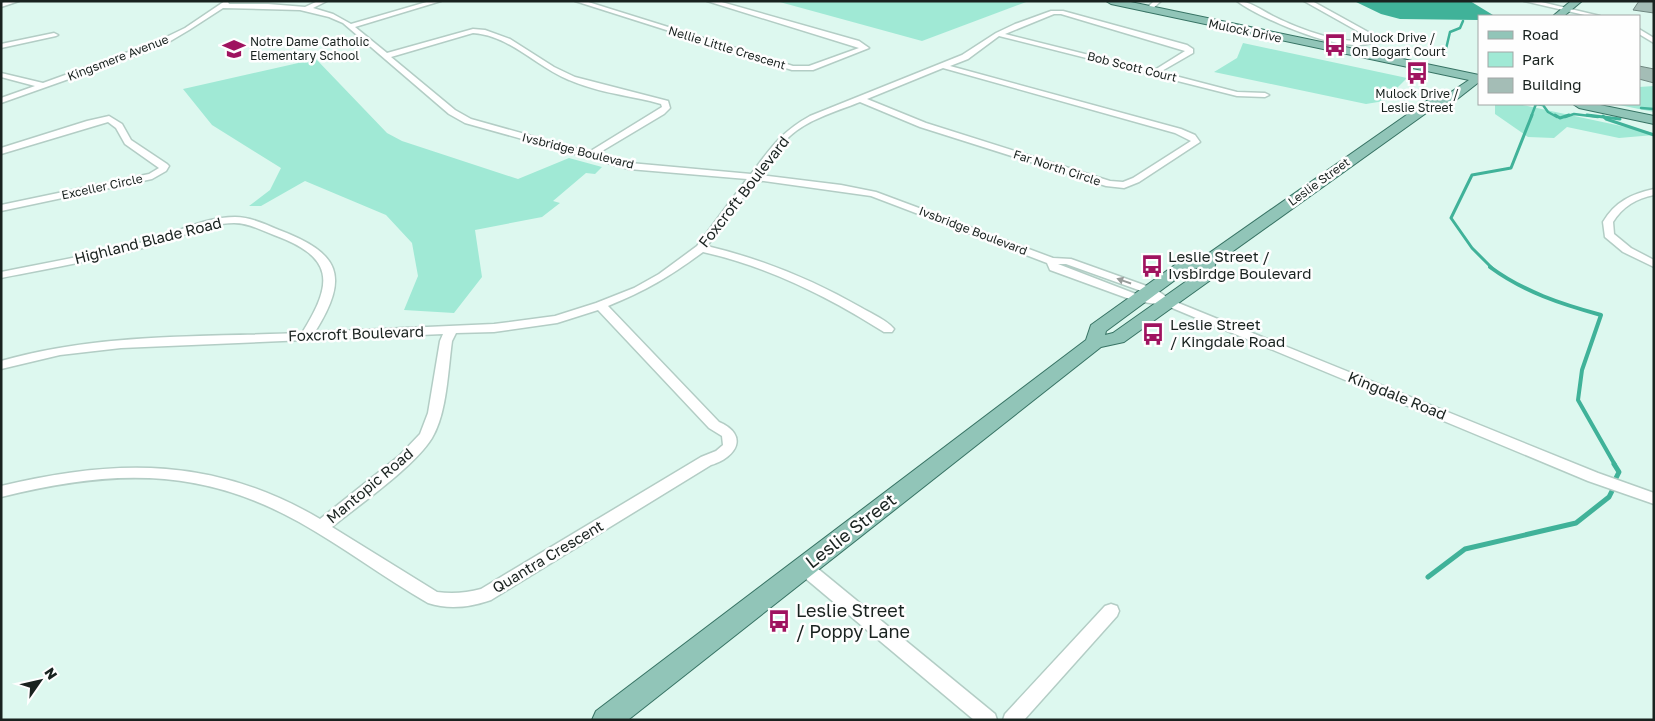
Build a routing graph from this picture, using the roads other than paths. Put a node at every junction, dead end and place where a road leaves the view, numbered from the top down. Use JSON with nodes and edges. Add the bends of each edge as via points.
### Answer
{"nodes":[{"id":1,"x":16,"y":1,"type":"edge"},
{"id":2,"x":228,"y":1,"type":"edge"},
{"id":3,"x":324,"y":1,"type":"edge"},
{"id":4,"x":438,"y":1,"type":"edge"},
{"id":5,"x":578,"y":1,"type":"edge"},
{"id":6,"x":710,"y":1,"type":"edge"},
{"id":7,"x":1111,"y":1,"type":"edge"},
{"id":8,"x":1158,"y":1,"type":"edge"},
{"id":9,"x":1240,"y":1,"type":"edge"},
{"id":10,"x":1307,"y":1,"type":"edge"},
{"id":11,"x":1527,"y":1,"type":"edge"},
{"id":12,"x":1577,"y":1,"type":"edge"},
{"id":13,"x":1,"y":6,"type":"edge"},
{"id":14,"x":221,"y":6,"type":"junction"},
{"id":15,"x":305,"y":9,"type":"junction"},
{"id":16,"x":1148,"y":10,"type":"junction"},
{"id":17,"x":1568,"y":10,"type":"junction"},
{"id":18,"x":1560,"y":15,"type":"edge"},
{"id":19,"x":1592,"y":15,"type":"edge"},
{"id":20,"x":351,"y":26,"type":"junction"},
{"id":21,"x":1640,"y":32,"type":"edge"},
{"id":22,"x":998,"y":34,"type":"junction"},
{"id":23,"x":54,"y":35,"type":"dead end"},
{"id":24,"x":1654,"y":40,"type":"edge"},
{"id":25,"x":1315,"y":41,"type":"junction"},
{"id":26,"x":1,"y":46,"type":"edge"},
{"id":27,"x":385,"y":56,"type":"junction"},
{"id":28,"x":1478,"y":64,"type":"edge"},
{"id":29,"x":943,"y":66,"type":"junction"},
{"id":30,"x":1154,"y":73,"type":"junction"},
{"id":31,"x":1,"y":75,"type":"edge"},
{"id":32,"x":1453,"y":81,"type":"junction"},
{"id":33,"x":1477,"y":81,"type":"edge"},
{"id":34,"x":45,"y":86,"type":"junction"},
{"id":35,"x":1266,"y":95,"type":"dead end"},
{"id":36,"x":860,"y":99,"type":"junction"},
{"id":37,"x":1,"y":101,"type":"edge"},
{"id":38,"x":1432,"y":103,"type":"junction"},
{"id":39,"x":1585,"y":105,"type":"edge"},
{"id":40,"x":1654,"y":120,"type":"edge"},
{"id":41,"x":1,"y":152,"type":"edge"},
{"id":42,"x":590,"y":155,"type":"junction"},
{"id":43,"x":754,"y":177,"type":"junction"},
{"id":44,"x":1654,"y":192,"type":"edge"},
{"id":45,"x":1,"y":208,"type":"edge"},
{"id":46,"x":701,"y":248,"type":"junction"},
{"id":47,"x":1207,"y":262,"type":"junction"},
{"id":48,"x":1654,"y":264,"type":"edge"},
{"id":49,"x":1,"y":275,"type":"edge"},
{"id":50,"x":1145,"y":295,"type":"junction"},
{"id":51,"x":1167,"y":302,"type":"junction"},
{"id":52,"x":600,"y":305,"type":"junction"},
{"id":53,"x":888,"y":329,"type":"dead end"},
{"id":54,"x":451,"y":330,"type":"junction"},
{"id":55,"x":307,"y":335,"type":"junction"},
{"id":56,"x":1095,"y":342,"type":"junction"},
{"id":57,"x":1,"y":365,"type":"edge"},
{"id":58,"x":1,"y":492,"type":"edge"},
{"id":59,"x":1654,"y":498,"type":"edge"},
{"id":60,"x":321,"y":527,"type":"junction"},
{"id":61,"x":805,"y":568,"type":"junction"},
{"id":62,"x":1111,"y":611,"type":"dead end"},
{"id":63,"x":606,"y":720,"type":"edge"},
{"id":64,"x":988,"y":720,"type":"edge"},
{"id":65,"x":1012,"y":720,"type":"edge"}],
"edges":[{"from":1,"to":13,"type":"street"},
{"from":2,"to":14,"type":"street","name":"Kingsmere Avenue"},
{"from":3,"to":15,"type":"street"},
{"from":4,"to":20,"type":"street"},
{"from":5,"to":6,"type":"street","name":"Nellie Little Crescent","via":[[792,68],[810,68],[865,48],[856,42]]},
{"from":7,"to":16,"type":"main road","name":"Mulock Drive"},
{"from":8,"to":16,"type":"street"},
{"from":9,"to":25,"type":"street"},
{"from":10,"to":25,"type":"street","via":[[1375,38],[1353,42]]},
{"from":11,"to":17,"type":"street"},
{"from":12,"to":17,"type":"main road"},
{"from":14,"to":15,"type":"street","name":"Ivsbridge Boulevard"},
{"from":14,"to":34,"type":"street","name":"Kingsmere Avenue","via":[[187,30],[159,44]]},
{"from":15,"to":20,"type":"street","name":"Ivsbridge Boulevard","via":[[338,17]]},
{"from":16,"to":25,"type":"main road","name":"Mulock Drive"},
{"from":17,"to":18,"type":"main road"},
{"from":17,"to":19,"type":"street"},
{"from":20,"to":27,"type":"street","name":"Ivsbridge Boulevard"},
{"from":21,"to":24,"type":"street"},
{"from":22,"to":29,"type":"street","name":"Foxcroft Boulevard","via":[[972,53]]},
{"from":22,"to":30,"type":"street","name":"Bob Scott Court"},
{"from":22,"to":30,"type":"street","name":"Foxcroft Boulevard","via":[[1035,18],[1061,12],[1190,51]]},
{"from":23,"to":26,"type":"street"},
{"from":25,"to":32,"type":"main road","name":"Mulock Drive"},
{"from":27,"to":42,"type":"street","name":"Ivsbridge Boulevard","via":[[462,118]]},
{"from":27,"to":42,"type":"street","via":[[473,31],[484,31],[511,43],[563,75],[665,103],[666,108],[661,112]]},
{"from":28,"to":32,"type":"main road","name":"Leslie Street"},
{"from":29,"to":36,"type":"street","name":"Foxcroft Boulevard"},
{"from":29,"to":36,"type":"street","name":"Far North Circle","via":[[1178,131],[1196,142],[1136,180],[1124,185],[1109,184],[923,125]]},
{"from":30,"to":35,"type":"street","name":"Bob Scott Court","via":[[1237,94]]},
{"from":31,"to":34,"type":"street"},
{"from":32,"to":33,"type":"main road","name":"Mulock Drive"},
{"from":32,"to":38,"type":"main road","name":"Leslie Street","via":[[1436,92]]},
{"from":33,"to":38,"type":"main road","name":"Leslie Street","via":[[1452,97]]},
{"from":34,"to":37,"type":"street","name":"Kingsmere Avenue"},
{"from":36,"to":43,"type":"street","name":"Foxcroft Boulevard","via":[[795,128]]},
{"from":38,"to":47,"type":"main road","name":"Leslie Street"},
{"from":39,"to":40,"type":"main road"},
{"from":41,"to":45,"type":"street","name":"Exceller Circle","via":[[109,119],[119,126],[128,142],[164,166],[152,176]]},
{"from":42,"to":43,"type":"street","name":"Ivsbridge Boulevard","via":[[629,166]]},
{"from":43,"to":46,"type":"street","name":"Foxcroft Boulevard"},
{"from":43,"to":50,"type":"street","name":"Ivsbridge Boulevard","via":[[873,194],[1052,261],[1054,268]]},
{"from":44,"to":48,"type":"street","via":[[1620,206],[1608,222],[1609,235],[1627,250]]},
{"from":46,"to":52,"type":"street","name":"Foxcroft Boulevard","via":[[663,276]]},
{"from":46,"to":53,"type":"street","via":[[758,263],[800,280],[852,306]]},
{"from":47,"to":50,"type":"main road","name":"Leslie Street","via":[[1185,265]]},
{"from":47,"to":51,"type":"main road","name":"Leslie Street","via":[[1206,275]]},
{"from":49,"to":55,"type":"street","name":"Highland Blade Road","via":[[110,253],[215,222],[245,222],[306,244],[323,260],[330,279],[328,296]]},
{"from":50,"to":51,"type":"street","name":"Kingdale Road"},
{"from":50,"to":56,"type":"main road","name":"Leslie Street","via":[[1097,329]]},
{"from":51,"to":56,"type":"main road","name":"Leslie Street","via":[[1118,338]]},
{"from":51,"to":59,"type":"street","name":"Kingdale Road","via":[[1593,477]]},
{"from":52,"to":54,"type":"street","name":"Foxcroft Boulevard","via":[[557,319]]},
{"from":52,"to":60,"type":"street","name":"Quantra Crescent","via":[[714,424],[728,432],[730,446],[725,453],[706,461],[485,595],[464,601],[434,598]]},
{"from":54,"to":55,"type":"street","name":"Foxcroft Boulevard"},
{"from":54,"to":60,"type":"street","name":"Mantopic Road","via":[[446,341],[435,413],[426,436],[404,460]]},
{"from":55,"to":57,"type":"street","name":"Foxcroft Boulevard","via":[[78,348]]},
{"from":56,"to":61,"type":"main road","name":"Leslie Street"},
{"from":58,"to":60,"type":"street","name":"Quantra Crescent","via":[[62,478],[101,474],[172,474],[198,478],[261,497]]},
{"from":61,"to":63,"type":"main road","name":"Leslie Street"},
{"from":61,"to":64,"type":"street"},
{"from":62,"to":65,"type":"street"}]}
